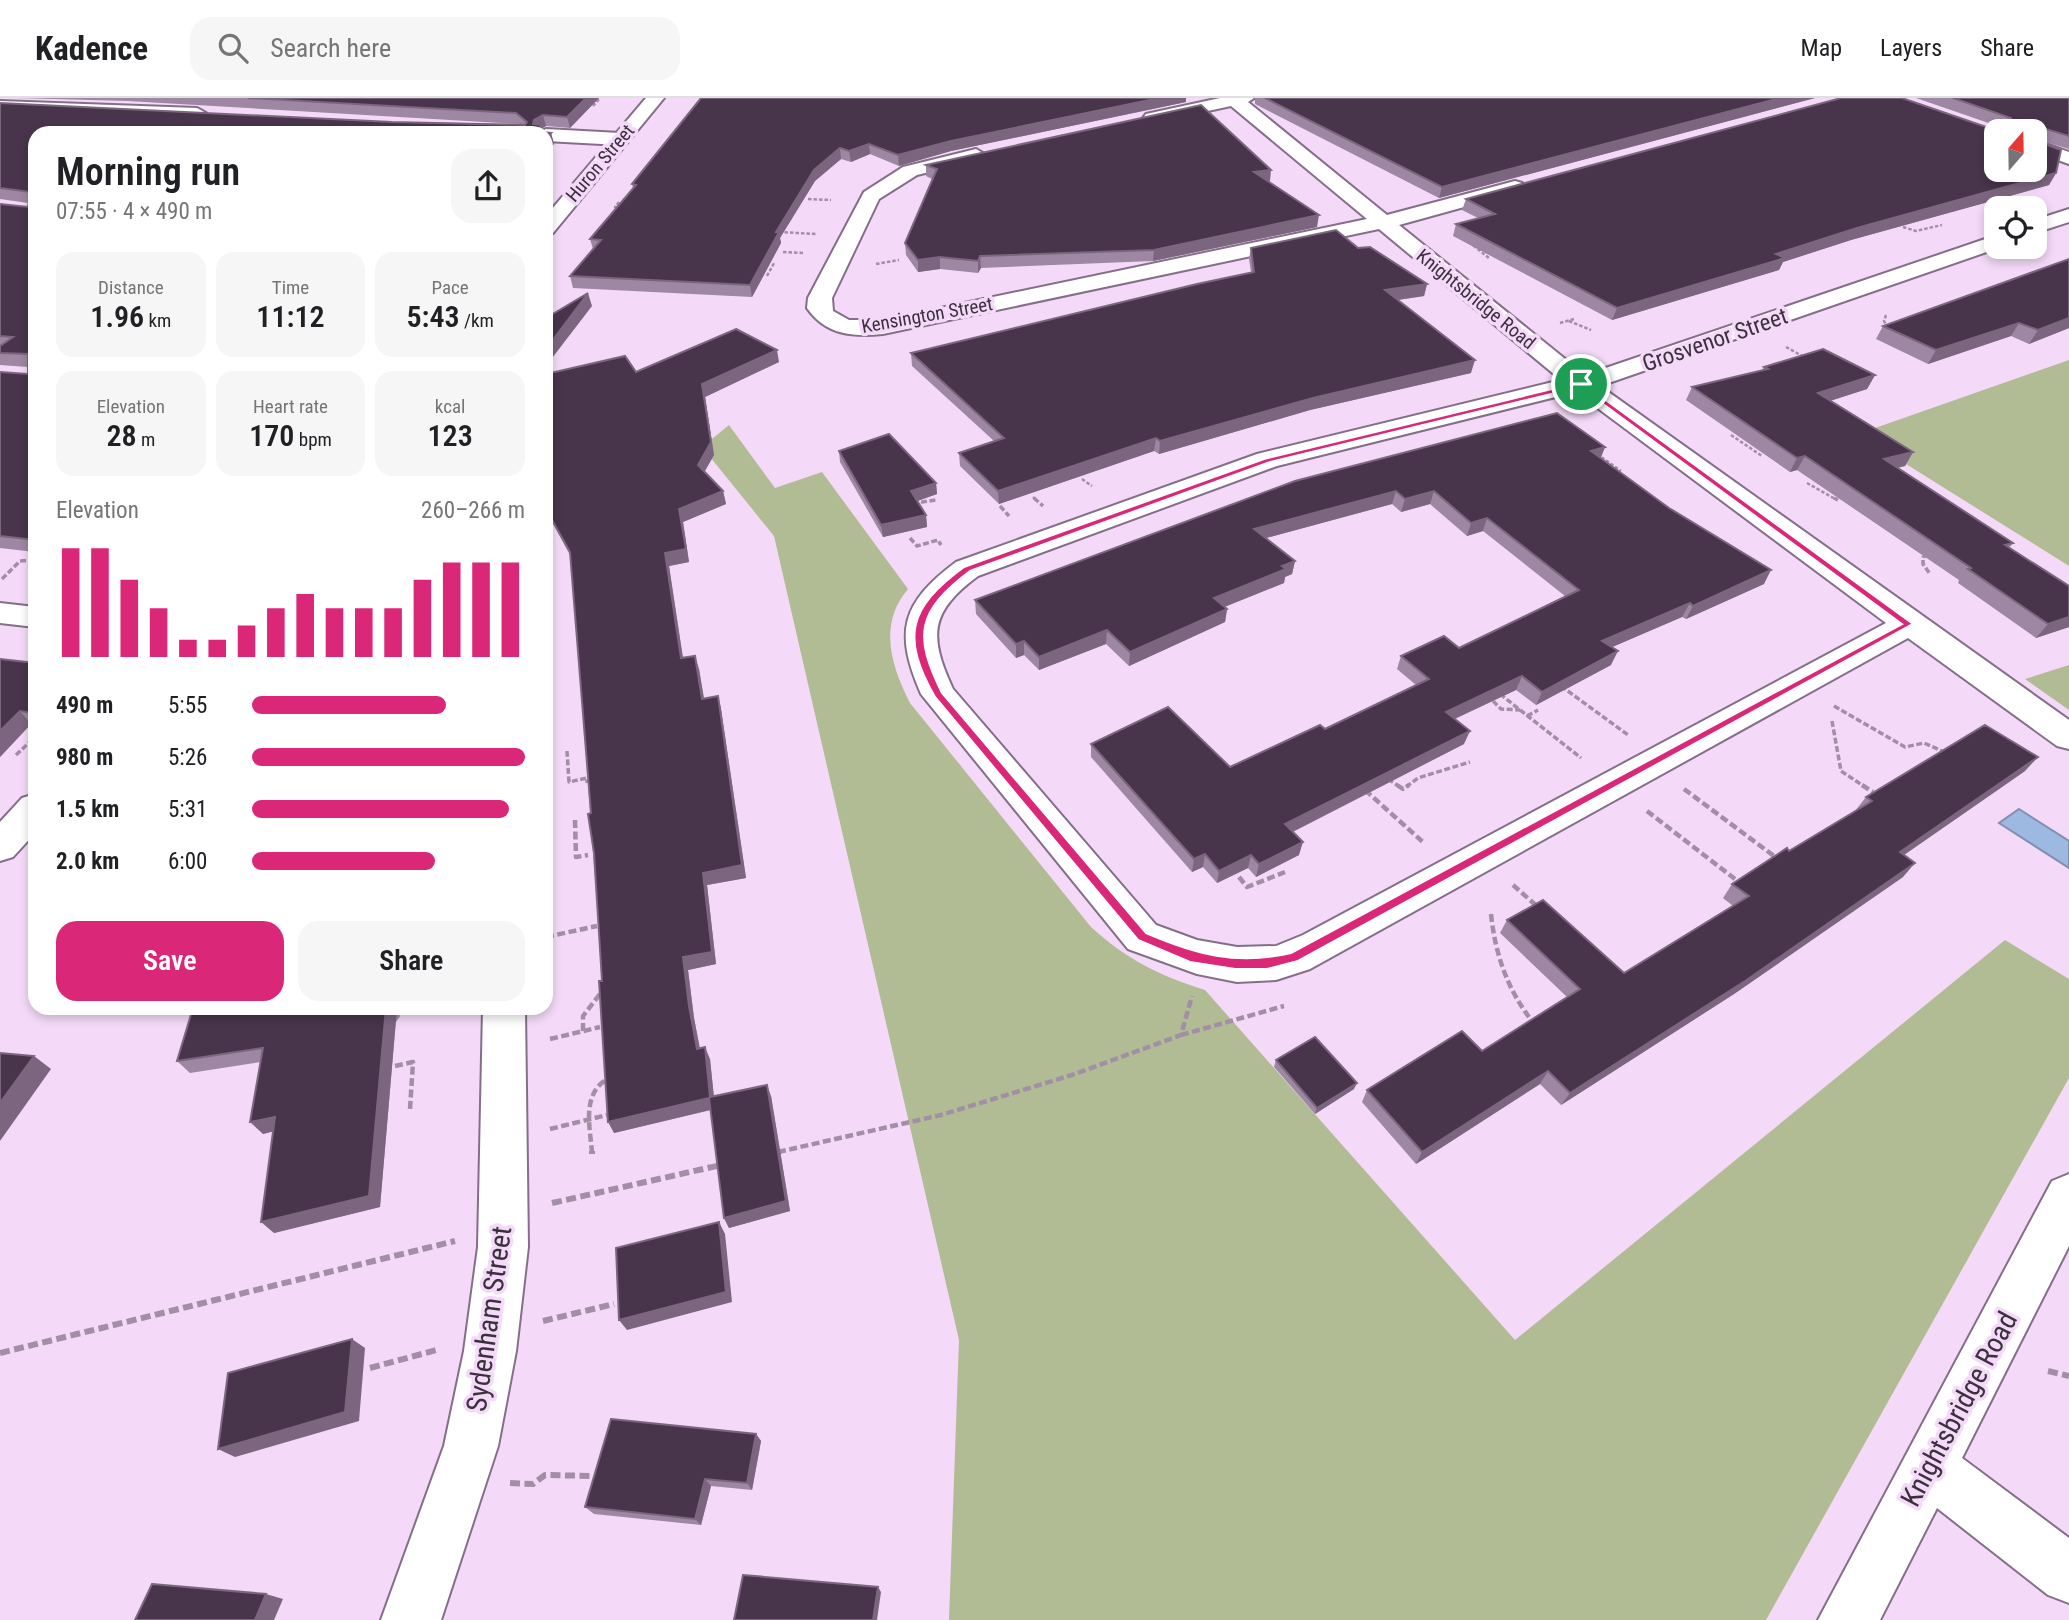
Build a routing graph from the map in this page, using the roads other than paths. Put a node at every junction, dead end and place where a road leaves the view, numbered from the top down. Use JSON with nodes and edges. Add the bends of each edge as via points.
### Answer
{"nodes":[{"id":1,"x":655,"y":98,"type":"edge"},
{"id":2,"x":1237,"y":99,"type":"edge"},
{"id":3,"x":0,"y":106,"type":"edge"},
{"id":4,"x":217,"y":115,"type":"edge"},
{"id":5,"x":1127,"y":123,"type":"edge"},
{"id":6,"x":553,"y":135,"type":"edge"},
{"id":7,"x":620,"y":139,"type":"junction"},
{"id":8,"x":2048,"y":151,"type":"edge"},
{"id":9,"x":993,"y":152,"type":"edge"},
{"id":10,"x":2069,"y":158,"type":"edge"},
{"id":11,"x":1539,"y":181,"type":"edge"},
{"id":12,"x":2069,"y":215,"type":"edge"},
{"id":13,"x":553,"y":220,"type":"edge"},
{"id":14,"x":1381,"y":222,"type":"junction"},
{"id":15,"x":2047,"y":223,"type":"edge"},
{"id":16,"x":1984,"y":245,"type":"edge"},
{"id":17,"x":1581,"y":384,"type":"junction"},
{"id":18,"x":0,"y":613,"type":"edge"},
{"id":19,"x":28,"y":616,"type":"edge"},
{"id":20,"x":1909,"y":624,"type":"junction"},
{"id":21,"x":2069,"y":737,"type":"edge"},
{"id":22,"x":28,"y":816,"type":"edge"},
{"id":23,"x":0,"y":847,"type":"edge"},
{"id":24,"x":520,"y":1025,"type":"edge"},
{"id":25,"x":2069,"y":1197,"type":"edge"},
{"id":26,"x":1929,"y":1466,"type":"junction"},
{"id":27,"x":2069,"y":1574,"type":"edge"},
{"id":28,"x":411,"y":1620,"type":"edge"},
{"id":29,"x":1848,"y":1620,"type":"edge"}],
"edges":[{"from":1,"to":7,"type":"street","name":"Huron Street"},
{"from":2,"to":5,"type":"street"},
{"from":2,"to":14,"type":"street","name":"Knightsbridge Road"},
{"from":3,"to":4,"type":"street"},
{"from":6,"to":7,"type":"street"},
{"from":7,"to":13,"type":"street","name":"Huron Street"},
{"from":8,"to":10,"type":"street"},
{"from":9,"to":14,"type":"street","name":"Kensington Street","via":[[914,169],[871,196],[820,298],[819,308],[833,323],[866,329]]},
{"from":11,"to":14,"type":"street"},
{"from":12,"to":15,"type":"street"},
{"from":14,"to":17,"type":"street","name":"Knightsbridge Road"},
{"from":16,"to":17,"type":"street","name":"Grosvenor Street"},
{"from":17,"to":20,"type":"street","name":"Knightsbridge Road"},
{"from":17,"to":20,"type":"street","name":"Grosvenor Street","via":[[1267,460],[967,569],[939,590],[921,623],[918,643],[922,662],[938,694],[1142,937],[1202,959],[1267,964],[1294,957]]},
{"from":18,"to":19,"type":"street"},
{"from":20,"to":21,"type":"street","name":"Knightsbridge Road"},
{"from":22,"to":23,"type":"street"},
{"from":24,"to":28,"type":"street","name":"Sydenham Street","via":[[490,1351],[471,1446]]},
{"from":25,"to":26,"type":"street","name":"Knightsbridge Road"},
{"from":26,"to":27,"type":"street"},
{"from":26,"to":29,"type":"street","name":"Knightsbridge Road"}]}
